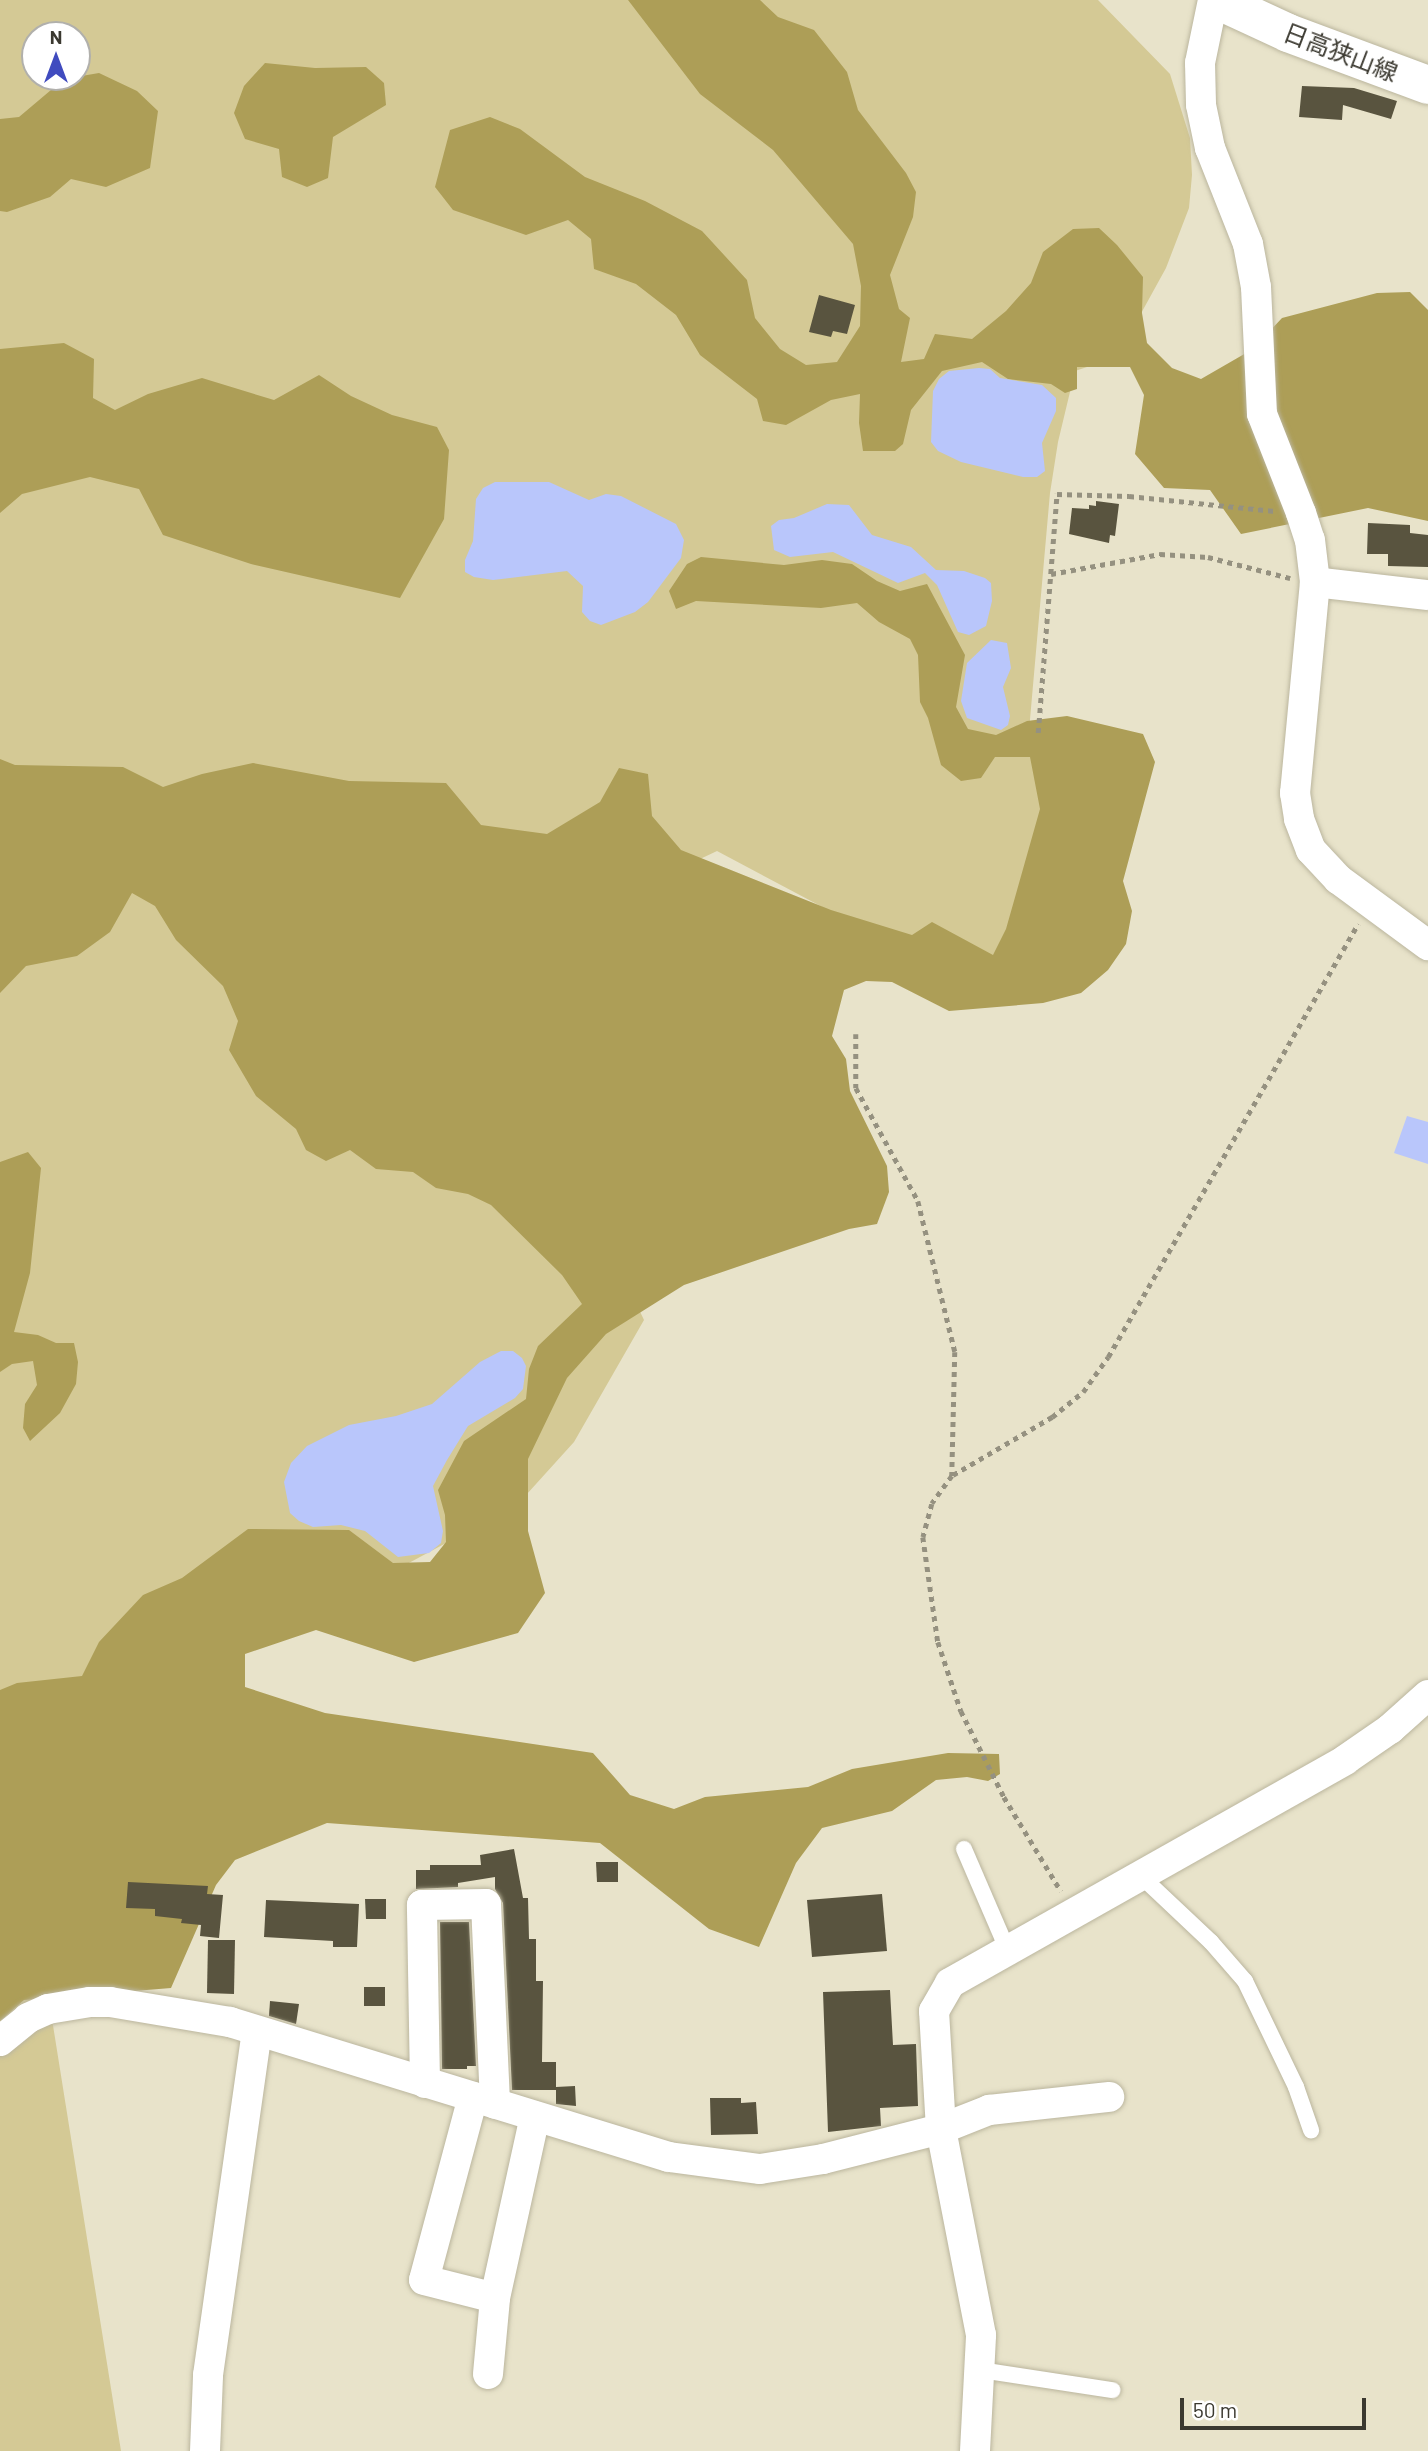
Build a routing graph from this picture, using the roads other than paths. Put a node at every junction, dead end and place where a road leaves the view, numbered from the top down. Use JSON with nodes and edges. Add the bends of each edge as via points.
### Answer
{"nodes":[{"id":1,"x":1215,"y":0,"type":"edge"},
{"id":2,"x":1428,"y":85,"type":"edge"},
{"id":3,"x":1315,"y":582,"type":"junction"},
{"id":4,"x":1428,"y":595,"type":"edge"},
{"id":5,"x":1428,"y":945,"type":"edge"},
{"id":6,"x":1428,"y":1695,"type":"edge"},
{"id":7,"x":964,"y":1849,"type":"dead end"},
{"id":8,"x":1142,"y":1877,"type":"junction"},
{"id":9,"x":1007,"y":1949,"type":"junction"},
{"id":10,"x":257,"y":2032,"type":"junction"},
{"id":11,"x":0,"y":2041,"type":"edge"},
{"id":12,"x":425,"y":2083,"type":"junction"},
{"id":13,"x":1109,"y":2097,"type":"dead end"},
{"id":14,"x":484,"y":2101,"type":"junction"},
{"id":15,"x":536,"y":2116,"type":"junction"},
{"id":16,"x":942,"y":2129,"type":"junction"},
{"id":17,"x":1311,"y":2130,"type":"dead end"},
{"id":18,"x":495,"y":2298,"type":"junction"},
{"id":19,"x":981,"y":2370,"type":"junction"},
{"id":20,"x":488,"y":2374,"type":"dead end"},
{"id":21,"x":1112,"y":2390,"type":"dead end"},
{"id":22,"x":205,"y":2451,"type":"edge"},
{"id":23,"x":975,"y":2451,"type":"edge"}],
"edges":[{"from":1,"to":2,"type":"main road","name":"日高狭山線","via":[[1288,33]]},
{"from":1,"to":3,"type":"street","via":[[1200,63],[1201,105],[1210,148],[1248,244],[1256,287],[1262,414],[1310,541]]},
{"from":3,"to":4,"type":"street"},
{"from":3,"to":5,"type":"street","via":[[1295,793],[1299,819],[1311,850],[1338,879]]},
{"from":6,"to":8,"type":"street","via":[[1345,1760]]},
{"from":7,"to":9,"type":"lane"},
{"from":8,"to":9,"type":"street"},
{"from":8,"to":17,"type":"lane","via":[[1211,1942],[1245,1982],[1296,2087]]},
{"from":9,"to":16,"type":"street","via":[[950,1983],[934,2011]]},
{"from":10,"to":11,"type":"street","via":[[230,2022],[90,2002],[48,2009],[28,2018]]},
{"from":10,"to":12,"type":"street"},
{"from":10,"to":22,"type":"street","via":[[208,2375]]},
{"from":12,"to":14,"type":"street"},
{"from":12,"to":14,"type":"street","via":[[422,1905],[486,1904]]},
{"from":13,"to":16,"type":"street","via":[[989,2110]]},
{"from":14,"to":15,"type":"street"},
{"from":14,"to":18,"type":"street","via":[[424,2280]]},
{"from":15,"to":16,"type":"street","via":[[669,2157],[760,2169],[824,2159]]},
{"from":15,"to":18,"type":"street"},
{"from":16,"to":19,"type":"street","via":[[981,2335]]},
{"from":18,"to":20,"type":"street"},
{"from":19,"to":21,"type":"lane"},
{"from":19,"to":23,"type":"street"}]}
